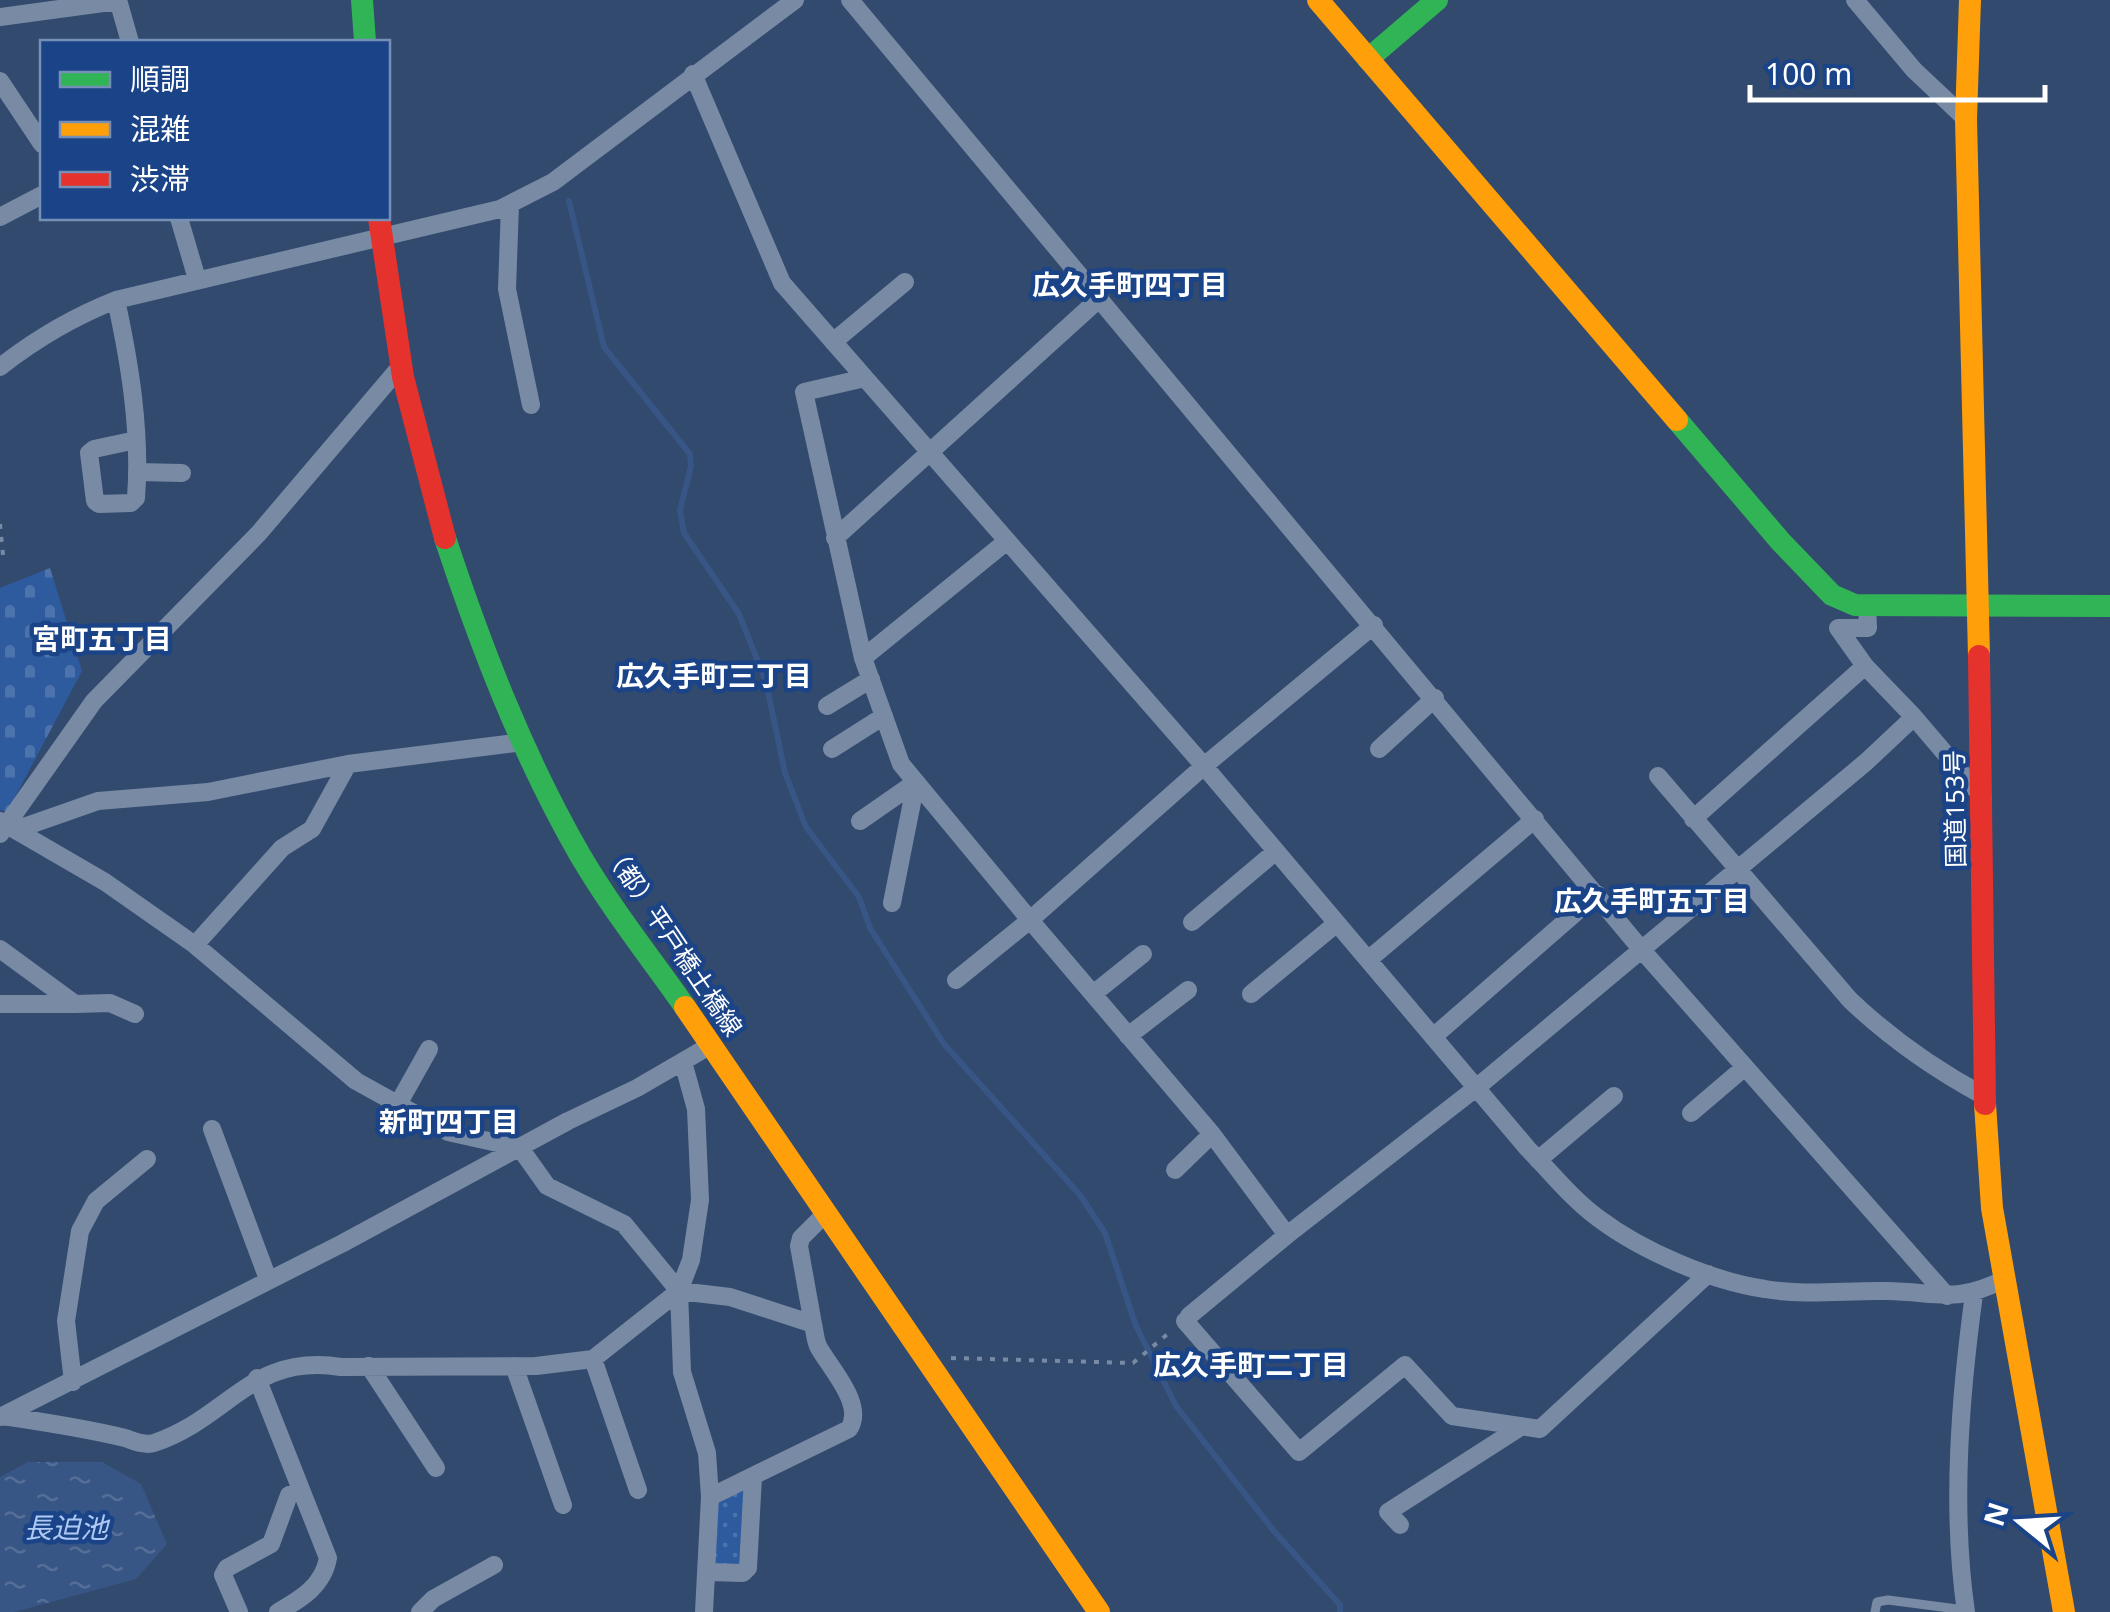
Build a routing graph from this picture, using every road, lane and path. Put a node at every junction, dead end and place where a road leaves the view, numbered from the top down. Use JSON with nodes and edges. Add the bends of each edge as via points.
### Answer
{"nodes":[{"id":1,"x":362,"y":0,"type":"edge"},
{"id":2,"x":795,"y":0,"type":"edge"},
{"id":3,"x":850,"y":0,"type":"edge"},
{"id":4,"x":1318,"y":0,"type":"edge"},
{"id":5,"x":1437,"y":0,"type":"edge"},
{"id":6,"x":1855,"y":0,"type":"edge"},
{"id":7,"x":1970,"y":0,"type":"edge"},
{"id":8,"x":118,"y":1,"type":"edge"},
{"id":9,"x":0,"y":17,"type":"edge"},
{"id":10,"x":129,"y":40,"type":"edge"},
{"id":11,"x":365,"y":40,"type":"edge"},
{"id":12,"x":1368,"y":58,"type":"junction"},
{"id":13,"x":693,"y":74,"type":"junction"},
{"id":14,"x":0,"y":81,"type":"edge"},
{"id":15,"x":1966,"y":119,"type":"junction"},
{"id":16,"x":40,"y":141,"type":"edge"},
{"id":17,"x":40,"y":196,"type":"edge"},
{"id":18,"x":510,"y":204,"type":"junction"},
{"id":19,"x":0,"y":217,"type":"edge"},
{"id":20,"x":180,"y":220,"type":"edge"},
{"id":21,"x":380,"y":227,"type":"edge"},
{"id":22,"x":196,"y":280,"type":"junction"},
{"id":23,"x":905,"y":282,"type":"dead end"},
{"id":24,"x":1100,"y":298,"type":"junction"},
{"id":25,"x":116,"y":300,"type":"junction"},
{"id":26,"x":833,"y":342,"type":"junction"},
{"id":27,"x":0,"y":367,"type":"edge"},
{"id":28,"x":400,"y":367,"type":"junction"},
{"id":29,"x":865,"y":378,"type":"junction"},
{"id":30,"x":531,"y":405,"type":"dead end"},
{"id":31,"x":136,"y":440,"type":"junction"},
{"id":32,"x":931,"y":454,"type":"junction"},
{"id":33,"x":138,"y":472,"type":"junction"},
{"id":34,"x":182,"y":474,"type":"dead end"},
{"id":35,"x":0,"y":524,"type":"edge"},
{"id":36,"x":835,"y":538,"type":"junction"},
{"id":37,"x":1007,"y":540,"type":"junction"},
{"id":38,"x":0,"y":559,"type":"edge"},
{"id":39,"x":1867,"y":605,"type":"junction"},
{"id":40,"x":1980,"y":606,"type":"junction"},
{"id":41,"x":2110,"y":606,"type":"edge"},
{"id":42,"x":1374,"y":625,"type":"junction"},
{"id":43,"x":863,"y":658,"type":"junction"},
{"id":44,"x":1865,"y":666,"type":"junction"},
{"id":45,"x":871,"y":679,"type":"junction"},
{"id":46,"x":1435,"y":698,"type":"junction"},
{"id":47,"x":827,"y":706,"type":"dead end"},
{"id":48,"x":884,"y":716,"type":"junction"},
{"id":49,"x":1914,"y":716,"type":"junction"},
{"id":50,"x":524,"y":742,"type":"junction"},
{"id":51,"x":832,"y":748,"type":"dead end"},
{"id":52,"x":1379,"y":749,"type":"dead end"},
{"id":53,"x":348,"y":764,"type":"junction"},
{"id":54,"x":1204,"y":766,"type":"junction"},
{"id":55,"x":1658,"y":776,"type":"dead end"},
{"id":56,"x":916,"y":782,"type":"junction"},
{"id":57,"x":1983,"y":798,"type":"junction"},
{"id":58,"x":1535,"y":819,"type":"junction"},
{"id":59,"x":1693,"y":819,"type":"junction"},
{"id":60,"x":860,"y":821,"type":"dead end"},
{"id":61,"x":6,"y":827,"type":"edge"},
{"id":62,"x":1276,"y":850,"type":"junction"},
{"id":63,"x":1737,"y":871,"type":"junction"},
{"id":64,"x":1597,"y":894,"type":"junction"},
{"id":65,"x":892,"y":903,"type":"dead end"},
{"id":66,"x":1030,"y":920,"type":"junction"},
{"id":67,"x":1192,"y":922,"type":"dead end"},
{"id":68,"x":1337,"y":923,"type":"junction"},
{"id":69,"x":195,"y":945,"type":"junction"},
{"id":70,"x":0,"y":949,"type":"edge"},
{"id":71,"x":1642,"y":949,"type":"junction"},
{"id":72,"x":1143,"y":954,"type":"dead end"},
{"id":73,"x":1368,"y":960,"type":"junction"},
{"id":74,"x":956,"y":980,"type":"dead end"},
{"id":75,"x":1188,"y":990,"type":"dead end"},
{"id":76,"x":1093,"y":994,"type":"junction"},
{"id":77,"x":1250,"y":994,"type":"dead end"},
{"id":78,"x":0,"y":1004,"type":"edge"},
{"id":79,"x":75,"y":1004,"type":"junction"},
{"id":80,"x":135,"y":1014,"type":"dead end"},
{"id":81,"x":1128,"y":1036,"type":"junction"},
{"id":82,"x":1434,"y":1037,"type":"junction"},
{"id":83,"x":710,"y":1045,"type":"junction"},
{"id":84,"x":429,"y":1049,"type":"dead end"},
{"id":85,"x":683,"y":1062,"type":"junction"},
{"id":86,"x":1745,"y":1066,"type":"junction"},
{"id":87,"x":1476,"y":1088,"type":"junction"},
{"id":88,"x":1614,"y":1096,"type":"dead end"},
{"id":89,"x":1984,"y":1096,"type":"junction"},
{"id":90,"x":396,"y":1106,"type":"junction"},
{"id":91,"x":1691,"y":1113,"type":"dead end"},
{"id":92,"x":212,"y":1129,"type":"dead end"},
{"id":93,"x":1212,"y":1134,"type":"junction"},
{"id":94,"x":520,"y":1148,"type":"junction"},
{"id":95,"x":147,"y":1159,"type":"dead end"},
{"id":96,"x":1538,"y":1160,"type":"junction"},
{"id":97,"x":1176,"y":1170,"type":"dead end"},
{"id":98,"x":824,"y":1214,"type":"junction"},
{"id":99,"x":1287,"y":1235,"type":"junction"},
{"id":100,"x":1708,"y":1274,"type":"junction"},
{"id":101,"x":268,"y":1279,"type":"junction"},
{"id":102,"x":2005,"y":1279,"type":"junction"},
{"id":103,"x":678,"y":1291,"type":"junction"},
{"id":104,"x":1974,"y":1294,"type":"junction"},
{"id":105,"x":1947,"y":1296,"type":"junction"},
{"id":106,"x":814,"y":1324,"type":"junction"},
{"id":107,"x":1158,"y":1346,"type":"dead end"},
{"id":108,"x":926,"y":1358,"type":"junction"},
{"id":109,"x":593,"y":1359,"type":"junction"},
{"id":110,"x":370,"y":1366,"type":"junction"},
{"id":111,"x":514,"y":1366,"type":"junction"},
{"id":112,"x":257,"y":1378,"type":"junction"},
{"id":113,"x":74,"y":1382,"type":"junction"},
{"id":114,"x":1,"y":1416,"type":"edge"},
{"id":115,"x":1519,"y":1428,"type":"junction"},
{"id":116,"x":436,"y":1468,"type":"dead end"},
{"id":117,"x":753,"y":1477,"type":"junction"},
{"id":118,"x":638,"y":1490,"type":"dead end"},
{"id":119,"x":300,"y":1491,"type":"junction"},
{"id":120,"x":710,"y":1497,"type":"junction"},
{"id":121,"x":563,"y":1505,"type":"dead end"},
{"id":122,"x":1400,"y":1525,"type":"dead end"},
{"id":123,"x":494,"y":1565,"type":"dead end"},
{"id":124,"x":708,"y":1572,"type":"junction"},
{"id":125,"x":1965,"y":1611,"type":"edge"},
{"id":126,"x":239,"y":1612,"type":"edge"},
{"id":127,"x":278,"y":1612,"type":"edge"},
{"id":128,"x":420,"y":1612,"type":"edge"},
{"id":129,"x":704,"y":1612,"type":"edge"},
{"id":130,"x":1100,"y":1612,"type":"edge"},
{"id":131,"x":1875,"y":1612,"type":"edge"},
{"id":132,"x":2064,"y":1612,"type":"edge"}],
"edges":[{"from":1,"to":11,"type":"main road"},
{"from":2,"to":13,"type":"street"},
{"from":3,"to":24,"type":"street"},
{"from":4,"to":12,"type":"main road"},
{"from":5,"to":12,"type":"main road"},
{"from":6,"to":15,"type":"street"},
{"from":7,"to":15,"type":"main road","name":"国道153号"},
{"from":8,"to":9,"type":"street"},
{"from":8,"to":10,"type":"street"},
{"from":12,"to":39,"type":"main road","via":[[1792,554],[1832,594]]},
{"from":13,"to":18,"type":"street","via":[[553,182]]},
{"from":13,"to":26,"type":"street","via":[[782,283]]},
{"from":14,"to":16,"type":"street"},
{"from":15,"to":40,"type":"main road","name":"国道153号"},
{"from":17,"to":19,"type":"street"},
{"from":18,"to":21,"type":"street"},
{"from":18,"to":30,"type":"street","via":[[506,289]]},
{"from":20,"to":22,"type":"street"},
{"from":21,"to":22,"type":"street"},
{"from":21,"to":28,"type":"main road","name":"（都）平戸橋土橋線"},
{"from":22,"to":25,"type":"street"},
{"from":23,"to":26,"type":"street"},
{"from":24,"to":32,"type":"street"},
{"from":24,"to":42,"type":"street"},
{"from":25,"to":27,"type":"street","via":[[35,340]]},
{"from":25,"to":31,"type":"street"},
{"from":26,"to":29,"type":"street"},
{"from":28,"to":50,"type":"main road","name":"（都）平戸橋土橋線","via":[[440,524]]},
{"from":28,"to":61,"type":"street","via":[[259,533],[94,701]]},
{"from":29,"to":32,"type":"street"},
{"from":29,"to":36,"type":"street","via":[[804,392]]},
{"from":31,"to":33,"type":"street"},
{"from":31,"to":33,"type":"street","via":[[89,453],[95,501],[131,502]]},
{"from":32,"to":36,"type":"street"},
{"from":32,"to":37,"type":"street"},
{"from":33,"to":34,"type":"street"},
{"from":35,"to":38,"type":"path"},
{"from":36,"to":43,"type":"street"},
{"from":37,"to":43,"type":"street"},
{"from":37,"to":54,"type":"street"},
{"from":39,"to":40,"type":"main road"},
{"from":39,"to":44,"type":"street","via":[[1868,628],[1838,628]]},
{"from":40,"to":41,"type":"main road"},
{"from":40,"to":57,"type":"main road","name":"国道153号"},
{"from":42,"to":46,"type":"street"},
{"from":42,"to":54,"type":"street"},
{"from":43,"to":45,"type":"street"},
{"from":44,"to":49,"type":"street"},
{"from":44,"to":59,"type":"street"},
{"from":45,"to":47,"type":"street"},
{"from":45,"to":48,"type":"street"},
{"from":46,"to":52,"type":"street"},
{"from":46,"to":58,"type":"street"},
{"from":48,"to":51,"type":"street"},
{"from":48,"to":56,"type":"street"},
{"from":49,"to":57,"type":"street"},
{"from":49,"to":63,"type":"street"},
{"from":50,"to":53,"type":"street"},
{"from":50,"to":83,"type":"main road","name":"（都）平戸橋土橋線","via":[[569,835]]},
{"from":53,"to":61,"type":"street","via":[[208,792],[98,801]]},
{"from":53,"to":69,"type":"street","via":[[312,829],[282,848]]},
{"from":54,"to":62,"type":"street"},
{"from":54,"to":66,"type":"street"},
{"from":55,"to":59,"type":"street"},
{"from":56,"to":60,"type":"street"},
{"from":56,"to":65,"type":"street"},
{"from":56,"to":66,"type":"street"},
{"from":57,"to":89,"type":"main road","name":"国道153号"},
{"from":58,"to":64,"type":"street"},
{"from":58,"to":73,"type":"street"},
{"from":59,"to":63,"type":"street"},
{"from":61,"to":69,"type":"street","via":[[105,882]]},
{"from":62,"to":67,"type":"street"},
{"from":62,"to":68,"type":"street"},
{"from":63,"to":71,"type":"street"},
{"from":63,"to":89,"type":"street","via":[[1877,1026]]},
{"from":64,"to":71,"type":"street"},
{"from":64,"to":82,"type":"street"},
{"from":66,"to":74,"type":"street"},
{"from":66,"to":76,"type":"street"},
{"from":68,"to":73,"type":"street"},
{"from":68,"to":77,"type":"street"},
{"from":69,"to":90,"type":"street","via":[[339,1070]]},
{"from":70,"to":79,"type":"street"},
{"from":71,"to":86,"type":"street"},
{"from":71,"to":87,"type":"street"},
{"from":72,"to":76,"type":"street"},
{"from":73,"to":82,"type":"street"},
{"from":75,"to":81,"type":"street"},
{"from":76,"to":81,"type":"street"},
{"from":78,"to":79,"type":"street"},
{"from":79,"to":80,"type":"street","via":[[110,1003]]},
{"from":81,"to":93,"type":"street"},
{"from":82,"to":87,"type":"street"},
{"from":83,"to":85,"type":"street"},
{"from":83,"to":98,"type":"main road","name":"（都）平戸橋土橋線"},
{"from":84,"to":90,"type":"street"},
{"from":85,"to":94,"type":"street"},
{"from":85,"to":103,"type":"street","via":[[696,1109],[700,1200],[691,1260]]},
{"from":86,"to":91,"type":"street"},
{"from":86,"to":105,"type":"street"},
{"from":87,"to":96,"type":"street"},
{"from":87,"to":99,"type":"street"},
{"from":88,"to":96,"type":"street"},
{"from":89,"to":102,"type":"main road","name":"国道153号"},
{"from":90,"to":94,"type":"street","via":[[448,1132]]},
{"from":92,"to":101,"type":"street"},
{"from":93,"to":97,"type":"street"},
{"from":93,"to":99,"type":"street"},
{"from":94,"to":101,"type":"street"},
{"from":94,"to":103,"type":"street","via":[[547,1186],[624,1224]]},
{"from":95,"to":113,"type":"street","via":[[96,1201],[80,1231],[66,1321]]},
{"from":96,"to":100,"type":"street","via":[[1599,1219]]},
{"from":98,"to":106,"type":"street","via":[[799,1246]]},
{"from":98,"to":108,"type":"main road","name":"（都）平戸橋土橋線"},
{"from":99,"to":115,"type":"street","via":[[1187,1319],[1299,1452],[1405,1365],[1452,1416]]},
{"from":100,"to":105,"type":"street","via":[[1768,1290]]},
{"from":100,"to":115,"type":"street","via":[[1540,1429]]},
{"from":101,"to":113,"type":"street"},
{"from":102,"to":104,"type":"street"},
{"from":102,"to":132,"type":"main road","name":"国道153号"},
{"from":103,"to":106,"type":"street","via":[[730,1297]]},
{"from":103,"to":109,"type":"street"},
{"from":103,"to":120,"type":"street","via":[[682,1372],[707,1453]]},
{"from":104,"to":105,"type":"street"},
{"from":104,"to":125,"type":"street","via":[[1961,1392]]},
{"from":106,"to":117,"type":"street","via":[[817,1346],[856,1417],[850,1429]]},
{"from":107,"to":108,"type":"path","via":[[1133,1364]]},
{"from":108,"to":130,"type":"main road","name":"（都）平戸橋土橋線"},
{"from":109,"to":111,"type":"street"},
{"from":109,"to":118,"type":"street"},
{"from":110,"to":111,"type":"street"},
{"from":110,"to":112,"type":"street","via":[[320,1364]]},
{"from":110,"to":116,"type":"street"},
{"from":111,"to":121,"type":"street"},
{"from":112,"to":114,"type":"street","via":[[203,1420],[150,1445]]},
{"from":112,"to":119,"type":"street"},
{"from":113,"to":114,"type":"street"},
{"from":115,"to":122,"type":"street","via":[[1388,1512]]},
{"from":117,"to":120,"type":"street"},
{"from":117,"to":124,"type":"street","via":[[748,1568],[743,1574]]},
{"from":119,"to":126,"type":"street","via":[[289,1494],[271,1544],[223,1575]]},
{"from":119,"to":127,"type":"street","via":[[328,1558],[312,1591]]},
{"from":120,"to":124,"type":"street"},
{"from":123,"to":128,"type":"street"},
{"from":124,"to":129,"type":"street"},
{"from":125,"to":131,"type":"lane","via":[[1888,1600],[1877,1602]]}]}
